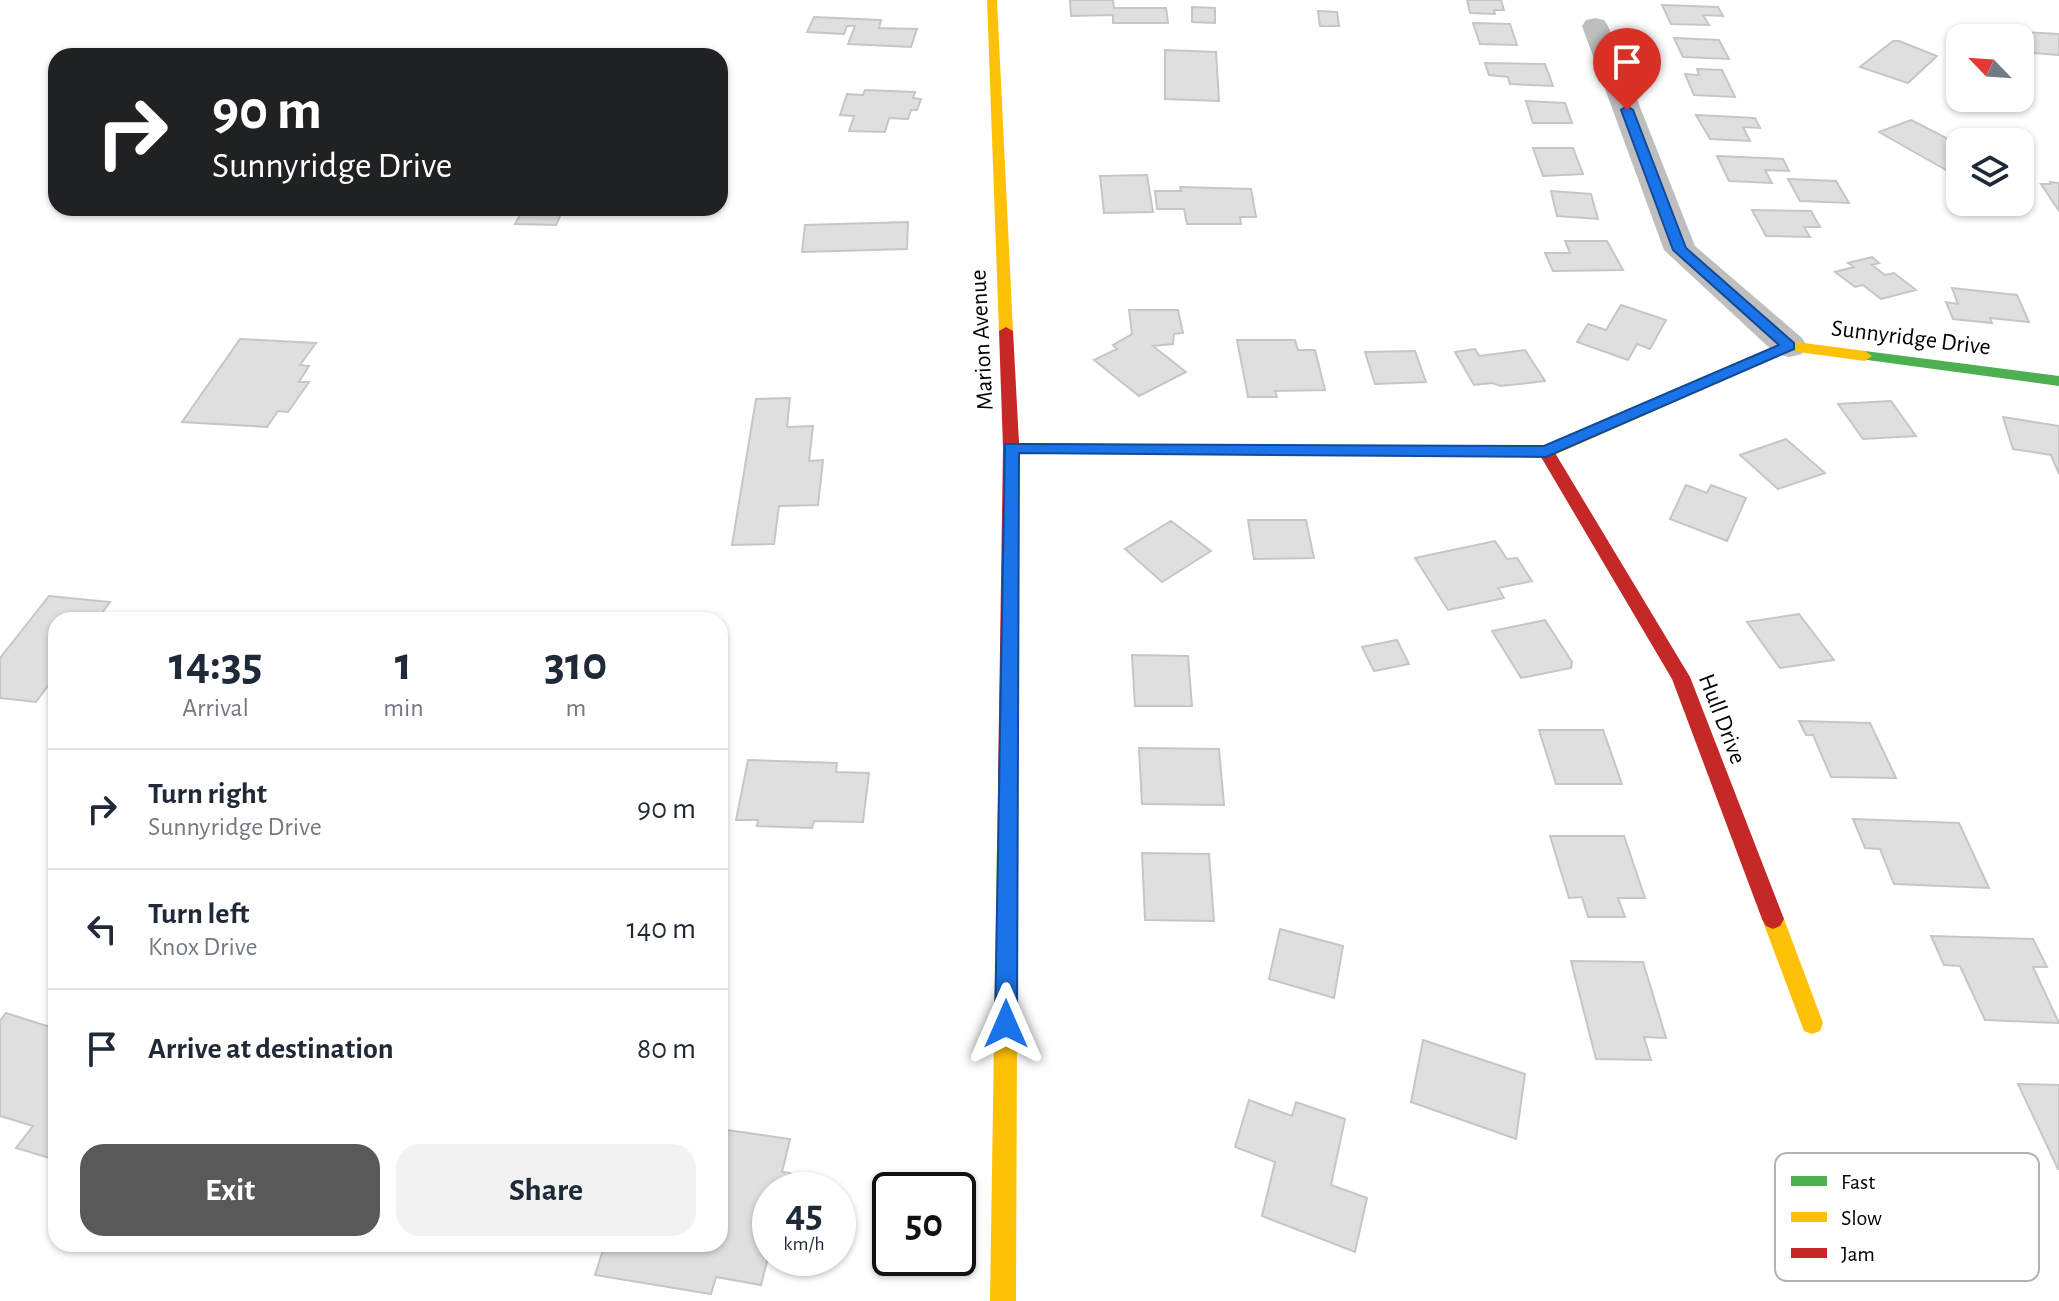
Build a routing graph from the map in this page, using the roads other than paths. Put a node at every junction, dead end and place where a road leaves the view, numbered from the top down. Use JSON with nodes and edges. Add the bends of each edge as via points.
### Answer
{"nodes":[{"id":1,"x":992,"y":0,"type":"edge"},
{"id":2,"x":1595,"y":26,"type":"dead end"},
{"id":3,"x":1789,"y":346,"type":"junction"},
{"id":4,"x":2059,"y":381,"type":"edge"},
{"id":5,"x":1011,"y":448,"type":"junction"},
{"id":6,"x":1546,"y":452,"type":"junction"},
{"id":7,"x":1812,"y":1023,"type":"dead end"},
{"id":8,"x":1003,"y":1301,"type":"edge"}],
"edges":[{"from":1,"to":5,"type":"street","name":"Marion Avenue"},
{"from":2,"to":3,"type":"street","via":[[1680,250]]},
{"from":3,"to":4,"type":"street","name":"Sunnyridge Drive"},
{"from":3,"to":6,"type":"street"},
{"from":5,"to":6,"type":"street"},
{"from":5,"to":8,"type":"street","name":"Marion Avenue"},
{"from":6,"to":7,"type":"street","name":"Hull Drive","via":[[1681,677]]}]}
